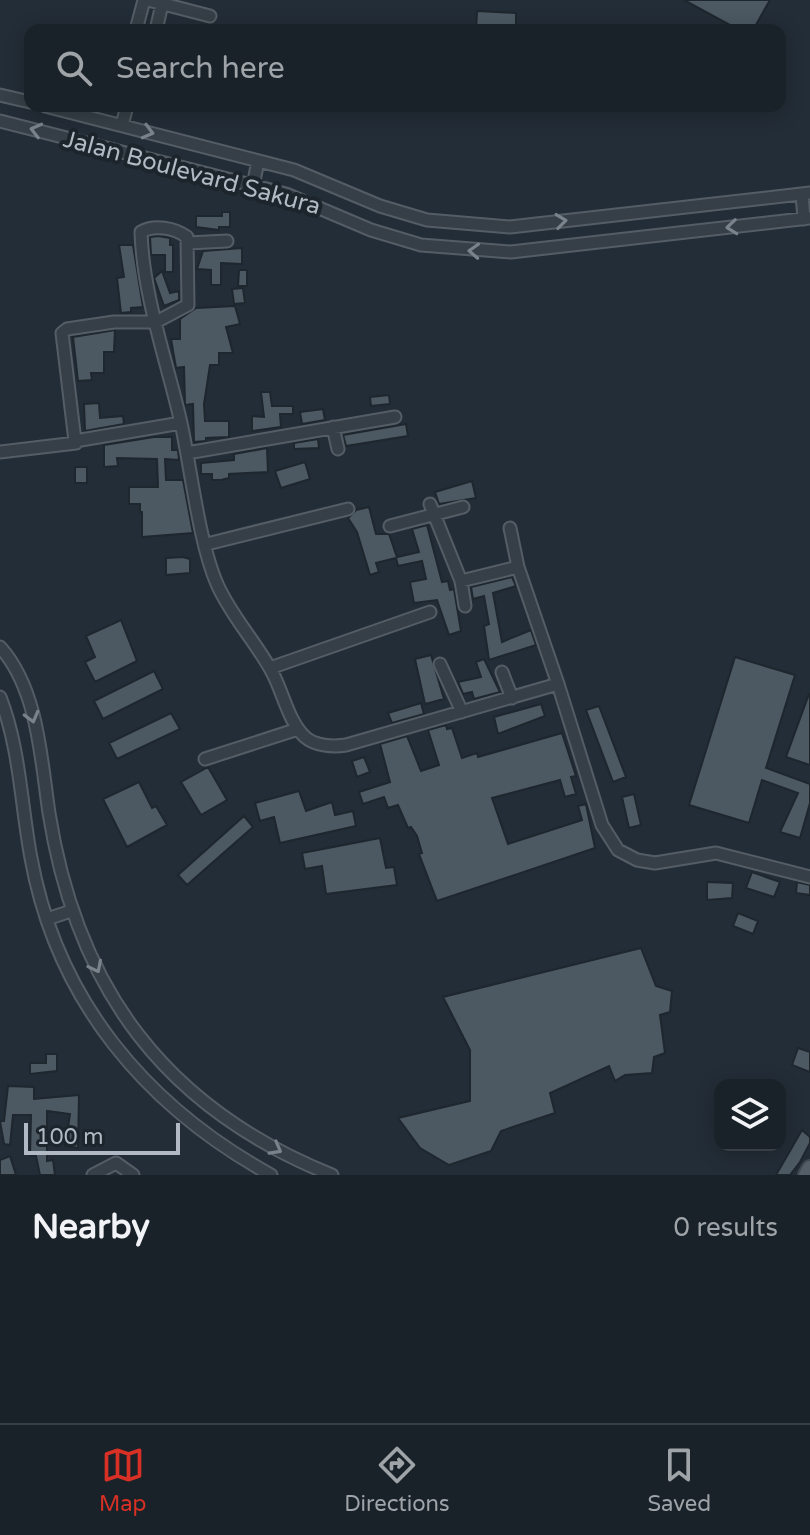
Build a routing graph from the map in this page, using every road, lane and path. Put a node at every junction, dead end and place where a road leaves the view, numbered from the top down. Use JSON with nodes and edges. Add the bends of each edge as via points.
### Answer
{"nodes":[{"id":1,"x":146,"y":0,"type":"edge"},
{"id":2,"x":163,"y":2,"type":"edge"},
{"id":3,"x":210,"y":16,"type":"dead end"},
{"id":4,"x":138,"y":24,"type":"edge"},
{"id":5,"x":158,"y":24,"type":"edge"},
{"id":6,"x":0,"y":95,"type":"edge"},
{"id":7,"x":24,"y":101,"type":"edge"},
{"id":8,"x":69,"y":112,"type":"edge"},
{"id":9,"x":125,"y":112,"type":"edge"},
{"id":10,"x":0,"y":121,"type":"edge"},
{"id":11,"x":122,"y":125,"type":"junction"},
{"id":12,"x":258,"y":161,"type":"junction"},
{"id":13,"x":253,"y":186,"type":"junction"},
{"id":14,"x":806,"y":193,"type":"edge"},
{"id":15,"x":807,"y":219,"type":"edge"},
{"id":16,"x":227,"y":241,"type":"dead end"},
{"id":17,"x":188,"y":243,"type":"junction"},
{"id":18,"x":156,"y":322,"type":"junction"},
{"id":19,"x":395,"y":417,"type":"dead end"},
{"id":20,"x":181,"y":423,"type":"junction"},
{"id":21,"x":333,"y":427,"type":"junction"},
{"id":22,"x":76,"y":443,"type":"junction"},
{"id":23,"x":338,"y":449,"type":"dead end"},
{"id":24,"x":0,"y":452,"type":"edge"},
{"id":25,"x":187,"y":453,"type":"junction"},
{"id":26,"x":463,"y":507,"type":"dead end"},
{"id":27,"x":348,"y":509,"type":"dead end"},
{"id":28,"x":432,"y":510,"type":"junction"},
{"id":29,"x":390,"y":526,"type":"dead end"},
{"id":30,"x":510,"y":528,"type":"dead end"},
{"id":31,"x":207,"y":544,"type":"junction"},
{"id":32,"x":518,"y":567,"type":"junction"},
{"id":33,"x":461,"y":581,"type":"junction"},
{"id":34,"x":465,"y":606,"type":"dead end"},
{"id":35,"x":430,"y":612,"type":"dead end"},
{"id":36,"x":0,"y":647,"type":"edge"},
{"id":37,"x":440,"y":664,"type":"dead end"},
{"id":38,"x":270,"y":668,"type":"junction"},
{"id":39,"x":502,"y":672,"type":"dead end"},
{"id":40,"x":558,"y":684,"type":"junction"},
{"id":41,"x":0,"y":697,"type":"edge"},
{"id":42,"x":512,"y":698,"type":"junction"},
{"id":43,"x":462,"y":712,"type":"junction"},
{"id":44,"x":298,"y":729,"type":"junction"},
{"id":45,"x":205,"y":759,"type":"dead end"},
{"id":46,"x":810,"y":877,"type":"edge"},
{"id":47,"x":71,"y":911,"type":"junction"},
{"id":48,"x":47,"y":919,"type":"junction"},
{"id":49,"x":810,"y":1168,"type":"edge"},
{"id":50,"x":93,"y":1175,"type":"edge"},
{"id":51,"x":133,"y":1175,"type":"edge"},
{"id":52,"x":271,"y":1175,"type":"edge"},
{"id":53,"x":332,"y":1175,"type":"edge"},
{"id":54,"x":806,"y":1175,"type":"edge"}],
"edges":[{"from":1,"to":2,"type":"street"},
{"from":1,"to":4,"type":"street"},
{"from":2,"to":3,"type":"street"},
{"from":2,"to":5,"type":"street"},
{"from":6,"to":7,"type":"street"},
{"from":8,"to":11,"type":"street","name":"Jalan Boulevard Sakura"},
{"from":9,"to":11,"type":"street"},
{"from":13,"to":10,"type":"street","name":"Jalan Boulevard Sakura","one_way":true},
{"from":11,"to":12,"type":"street","name":"Jalan Boulevard Sakura","one_way":true},
{"from":12,"to":13,"type":"street"},
{"from":12,"to":14,"type":"street","name":"Jalan Boulevard Sakura","one_way":true,"via":[[380,206],[470,226],[510,227]]},
{"from":15,"to":13,"type":"street","name":"Jalan Boulevard Sakura","one_way":true,"via":[[511,252],[468,251],[421,245],[371,230]]},
{"from":14,"to":15,"type":"street"},
{"from":16,"to":17,"type":"street"},
{"from":17,"to":18,"type":"street","via":[[188,305]]},
{"from":17,"to":18,"type":"street","via":[[177,230],[141,232]]},
{"from":18,"to":20,"type":"street"},
{"from":18,"to":22,"type":"street","via":[[114,322],[62,333]]},
{"from":19,"to":21,"type":"street"},
{"from":20,"to":22,"type":"street"},
{"from":20,"to":25,"type":"street"},
{"from":21,"to":23,"type":"street"},
{"from":21,"to":25,"type":"street"},
{"from":22,"to":24,"type":"street"},
{"from":25,"to":31,"type":"street"},
{"from":26,"to":28,"type":"street"},
{"from":27,"to":31,"type":"street"},
{"from":28,"to":29,"type":"street"},
{"from":28,"to":33,"type":"street"},
{"from":30,"to":32,"type":"street"},
{"from":31,"to":38,"type":"street","via":[[216,582]]},
{"from":32,"to":33,"type":"street"},
{"from":32,"to":40,"type":"street"},
{"from":33,"to":34,"type":"street"},
{"from":35,"to":38,"type":"street"},
{"from":36,"to":47,"type":"street","one_way":true,"via":[[25,691],[37,734],[56,856]]},
{"from":37,"to":43,"type":"street"},
{"from":38,"to":44,"type":"street"},
{"from":39,"to":42,"type":"street"},
{"from":40,"to":42,"type":"street"},
{"from":40,"to":46,"type":"street","via":[[602,825],[618,850],[655,863],[716,853]]},
{"from":41,"to":48,"type":"street"},
{"from":42,"to":43,"type":"street"},
{"from":43,"to":44,"type":"street","via":[[334,747],[308,740]]},
{"from":44,"to":45,"type":"street"},
{"from":47,"to":48,"type":"street"},
{"from":47,"to":53,"type":"street","one_way":true,"via":[[121,1015],[158,1061],[247,1133]]},
{"from":48,"to":52,"type":"street","via":[[99,1029],[140,1078],[185,1119]]},
{"from":49,"to":54,"type":"main road"},
{"from":50,"to":51,"type":"street","via":[[116,1163]]}]}
